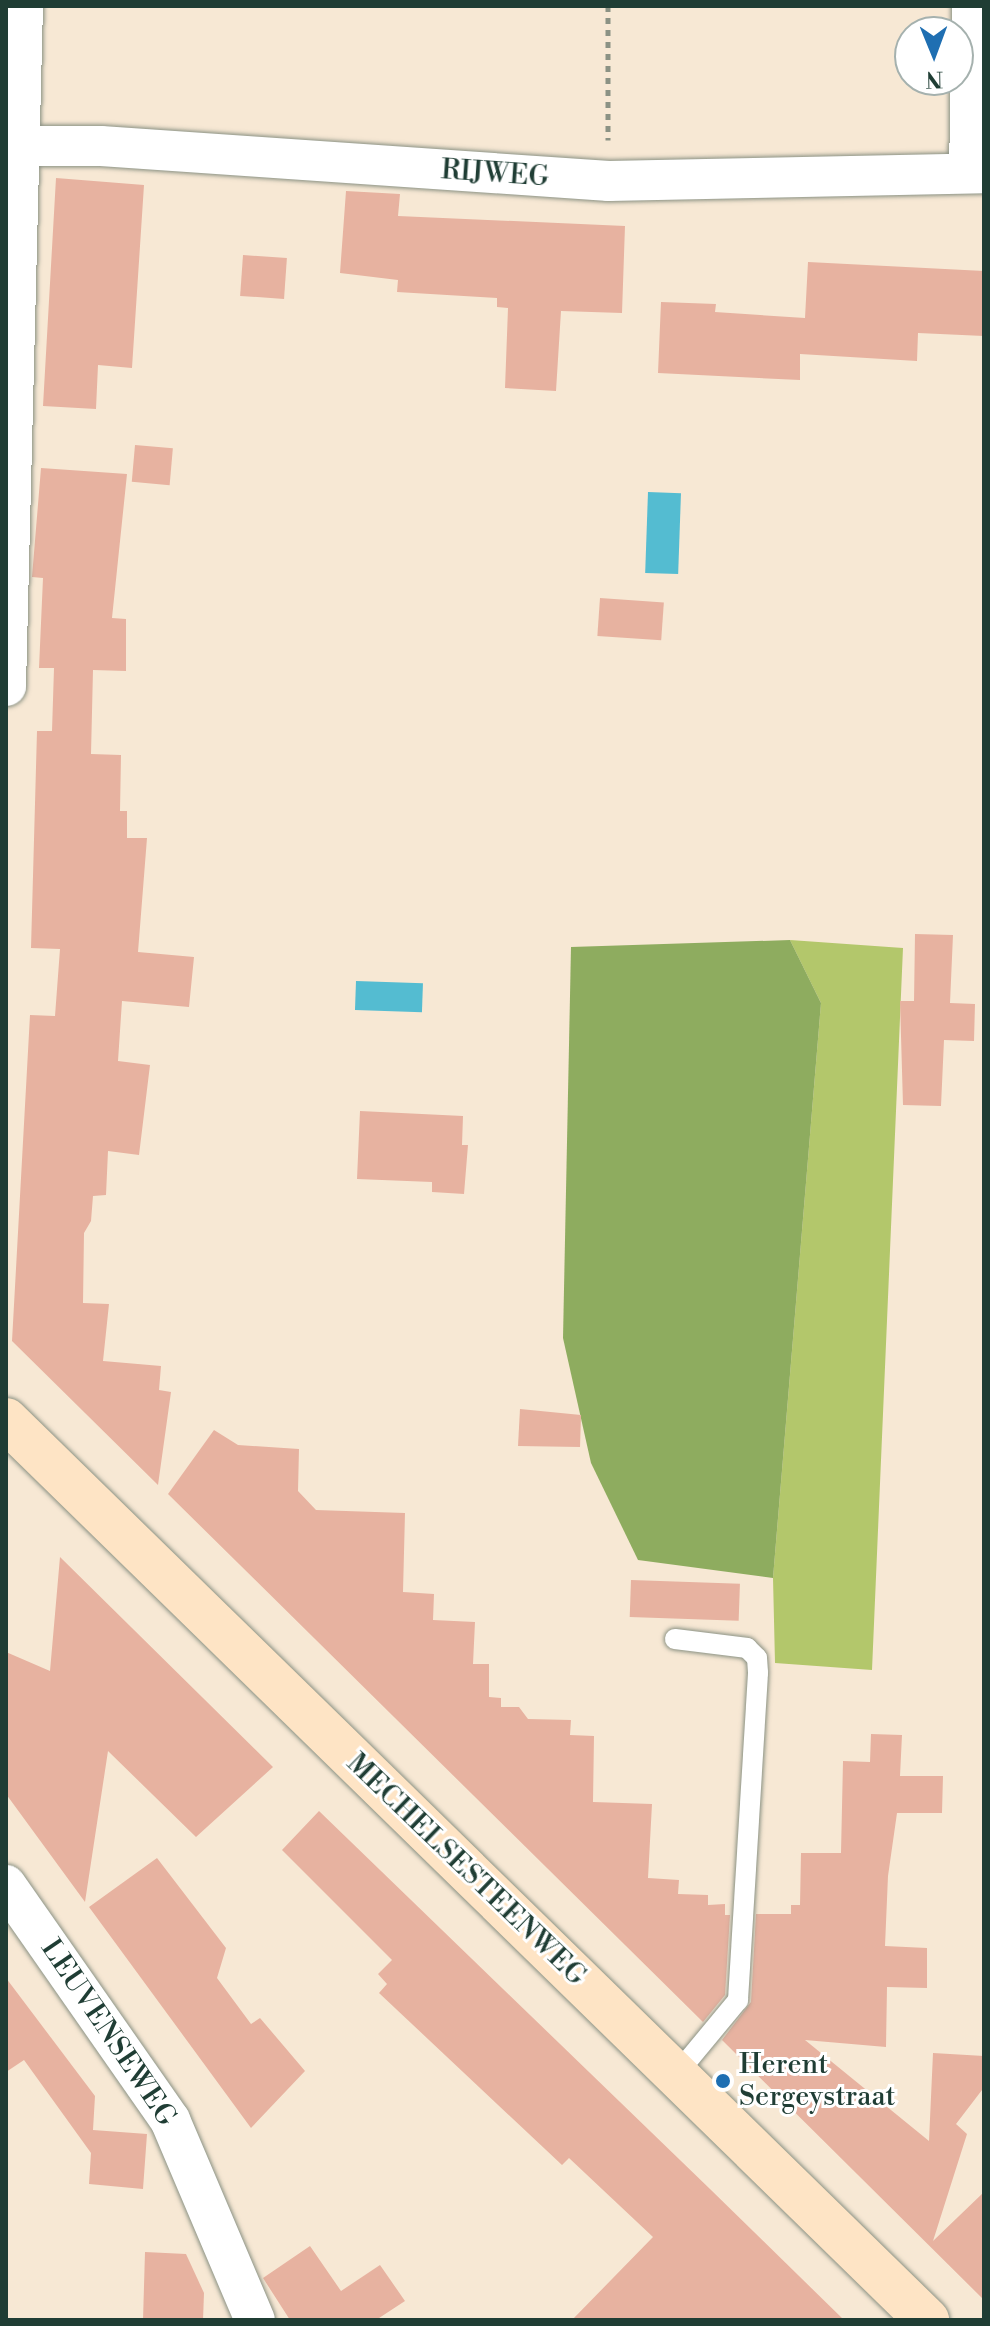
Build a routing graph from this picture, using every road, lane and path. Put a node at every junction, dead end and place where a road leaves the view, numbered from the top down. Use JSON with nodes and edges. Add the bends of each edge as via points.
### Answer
{"nodes":[{"id":1,"x":23,"y":6,"type":"edge"},
{"id":2,"x":608,"y":6,"type":"edge"},
{"id":3,"x":972,"y":6,"type":"edge"},
{"id":4,"x":12,"y":145,"type":"edge"},
{"id":5,"x":976,"y":173,"type":"edge"},
{"id":6,"x":609,"y":181,"type":"junction"},
{"id":7,"x":6,"y":686,"type":"edge"},
{"id":8,"x":6,"y":1420,"type":"edge"},
{"id":9,"x":675,"y":1639,"type":"dead end"},
{"id":10,"x":6,"y":1885,"type":"edge"},
{"id":11,"x":676,"y":2075,"type":"junction"},
{"id":12,"x":255,"y":2320,"type":"edge"},
{"id":13,"x":927,"y":2320,"type":"edge"}],
"edges":[{"from":1,"to":4,"type":"street"},
{"from":2,"to":6,"type":"path"},
{"from":3,"to":5,"type":"street"},
{"from":4,"to":6,"type":"street","name":"RIJWEG","via":[[101,146]]},
{"from":4,"to":7,"type":"street"},
{"from":5,"to":6,"type":"street","name":"RIJWEG"},
{"from":8,"to":11,"type":"street","name":"MECHELSESTEENWEG"},
{"from":9,"to":11,"type":"lane","via":[[747,1648],[757,1658],[758,1673],[738,2000]]},
{"from":10,"to":12,"type":"street","name":"LEUVENSEWEG","via":[[170,2120]]},
{"from":11,"to":13,"type":"street","name":"MECHELSESTEENWEG"}]}
